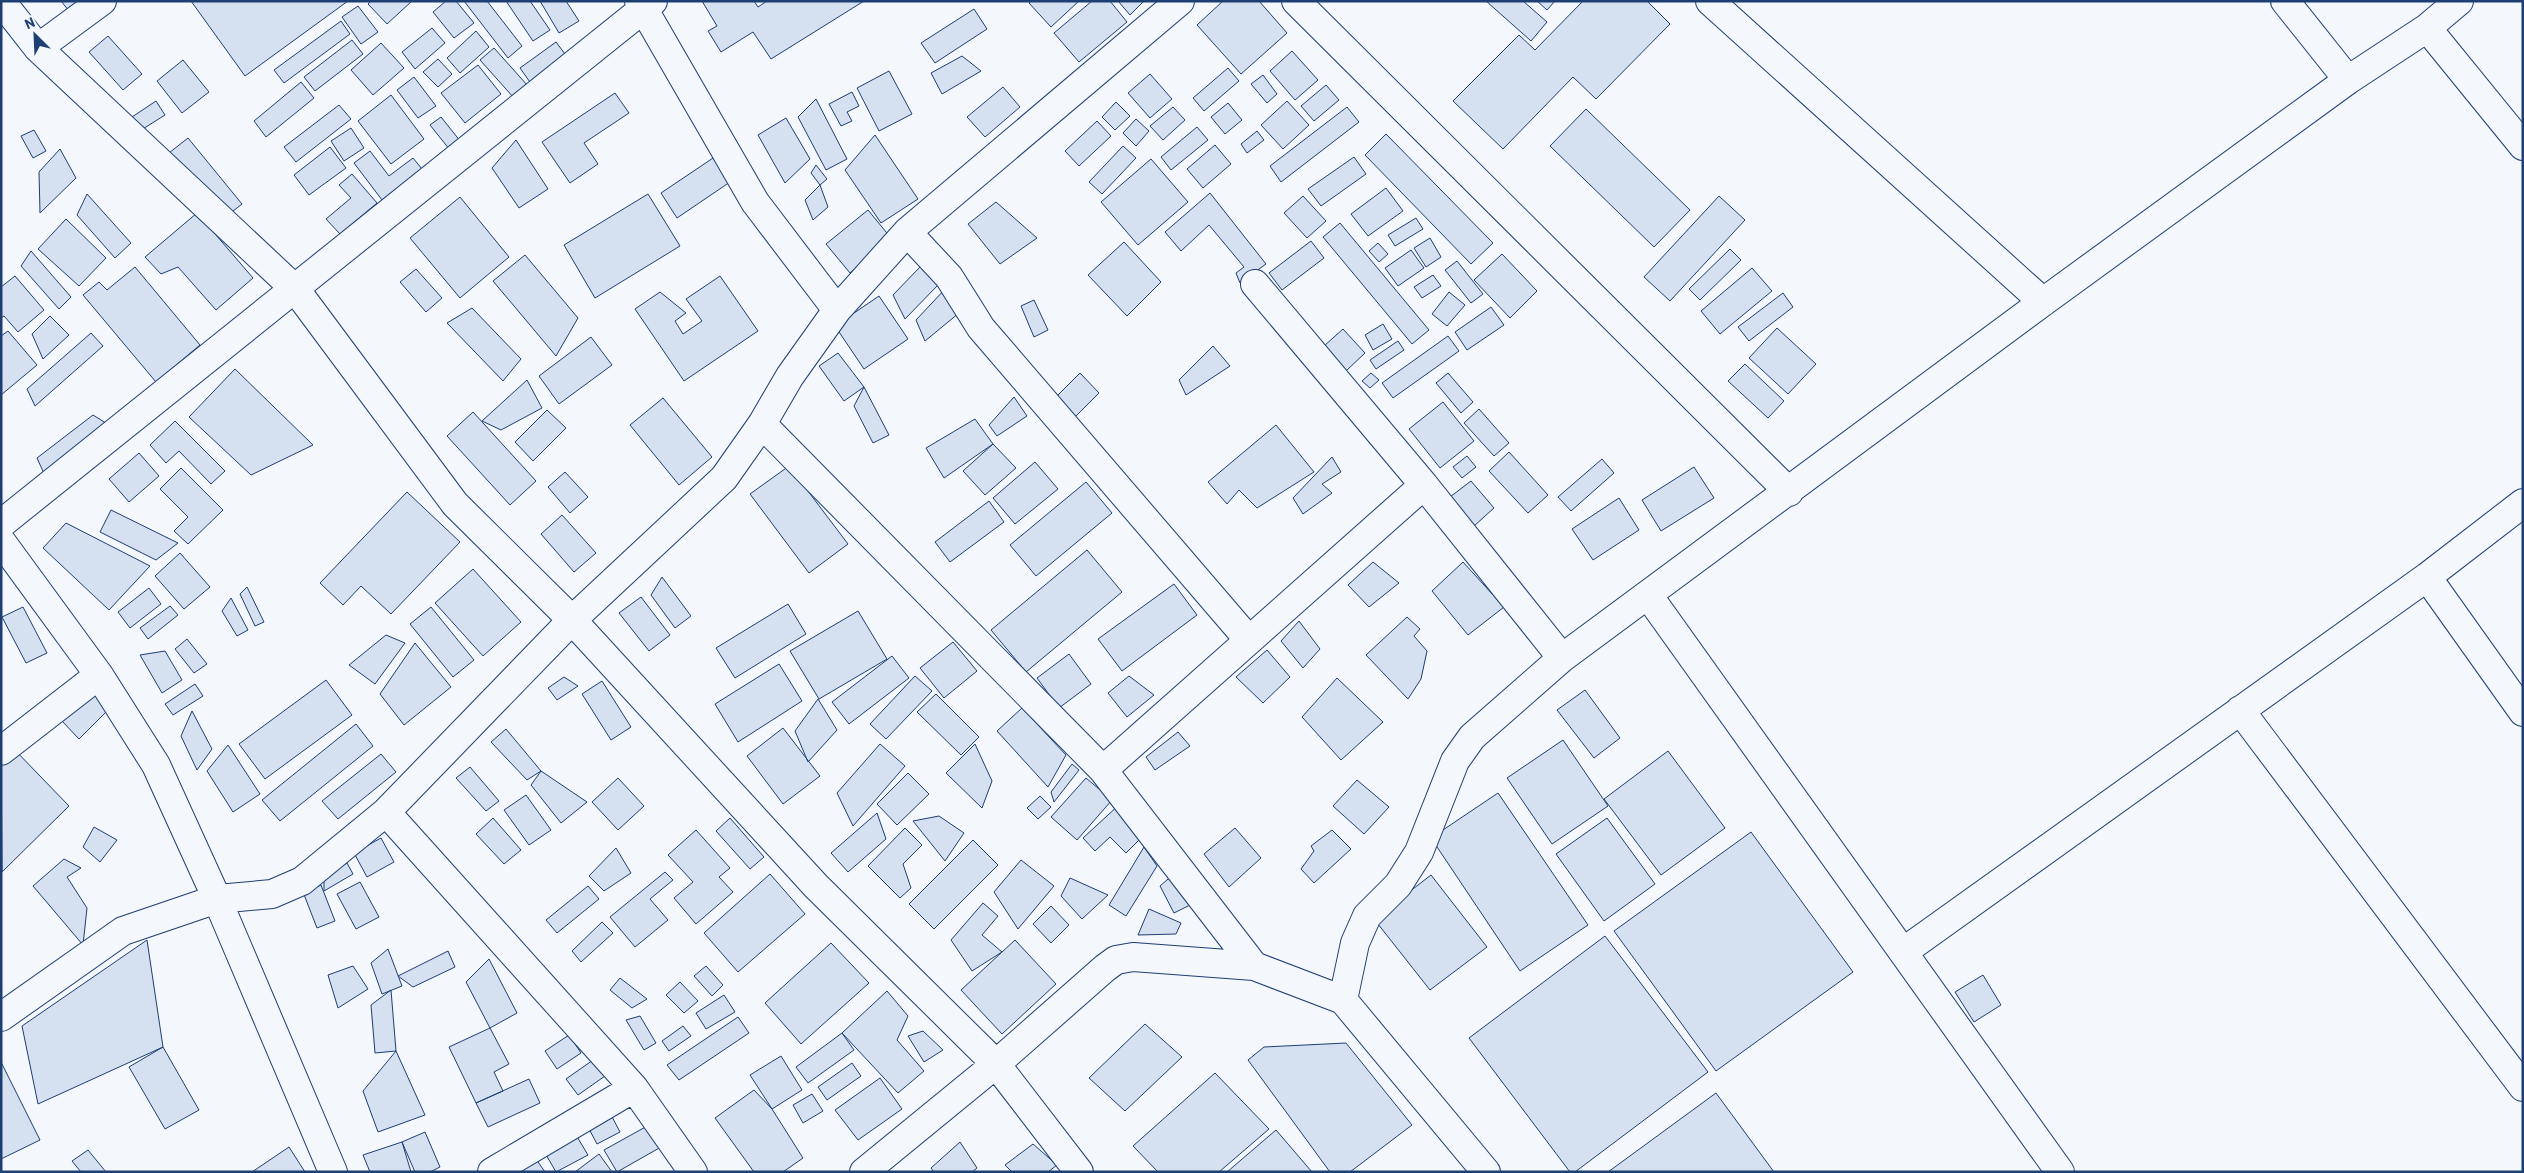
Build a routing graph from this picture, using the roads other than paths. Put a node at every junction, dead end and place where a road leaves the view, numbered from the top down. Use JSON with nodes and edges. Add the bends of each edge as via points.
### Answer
{"nodes":[{"id":1,"x":102,"y":1,"type":"edge"},
{"id":2,"x":1180,"y":1,"type":"edge"},
{"id":3,"x":1296,"y":1,"type":"edge"},
{"id":4,"x":1710,"y":1,"type":"edge"},
{"id":5,"x":2285,"y":1,"type":"edge"},
{"id":6,"x":2459,"y":1,"type":"edge"},
{"id":7,"x":1,"y":2,"type":"edge"},
{"id":8,"x":645,"y":4,"type":"edge"},
{"id":9,"x":2428,"y":28,"type":"junction"},
{"id":10,"x":38,"y":48,"type":"junction"},
{"id":11,"x":2348,"y":80,"type":"junction"},
{"id":12,"x":2523,"y":146,"type":"edge"},
{"id":13,"x":907,"y":232,"type":"junction"},
{"id":14,"x":1255,"y":284,"type":"dead end"},
{"id":15,"x":296,"y":290,"type":"junction"},
{"id":16,"x":2043,"y":302,"type":"junction"},
{"id":17,"x":837,"y":310,"type":"junction"},
{"id":18,"x":762,"y":424,"type":"junction"},
{"id":19,"x":1424,"y":485,"type":"junction"},
{"id":20,"x":1789,"y":492,"type":"junction"},
{"id":21,"x":2523,"y":503,"type":"edge"},
{"id":22,"x":1,"y":524,"type":"edge"},
{"id":23,"x":1,"y":541,"type":"edge"},
{"id":24,"x":2427,"y":577,"type":"junction"},
{"id":25,"x":1648,"y":595,"type":"junction"},
{"id":26,"x":572,"y":620,"type":"junction"},
{"id":27,"x":1248,"y":639,"type":"junction"},
{"id":28,"x":1562,"y":658,"type":"junction"},
{"id":29,"x":99,"y":675,"type":"junction"},
{"id":30,"x":2240,"y":710,"type":"junction"},
{"id":31,"x":2523,"y":712,"type":"edge"},
{"id":32,"x":1,"y":751,"type":"edge"},
{"id":33,"x":1103,"y":770,"type":"junction"},
{"id":34,"x":386,"y":812,"type":"junction"},
{"id":35,"x":217,"y":899,"type":"junction"},
{"id":36,"x":1903,"y":952,"type":"junction"},
{"id":37,"x":1254,"y":966,"type":"junction"},
{"id":38,"x":1343,"y":1000,"type":"junction"},
{"id":39,"x":1,"y":1017,"type":"edge"},
{"id":40,"x":996,"y":1064,"type":"junction"},
{"id":41,"x":2523,"y":1087,"type":"edge"},
{"id":42,"x":634,"y":1088,"type":"junction"},
{"id":43,"x":333,"y":1172,"type":"edge"},
{"id":44,"x":492,"y":1172,"type":"edge"},
{"id":45,"x":693,"y":1172,"type":"edge"},
{"id":46,"x":864,"y":1172,"type":"edge"},
{"id":47,"x":1079,"y":1172,"type":"edge"},
{"id":48,"x":1486,"y":1172,"type":"edge"},
{"id":49,"x":2060,"y":1172,"type":"edge"}],
"edges":[{"from":1,"to":10,"type":"street"},
{"from":2,"to":13,"type":"street"},
{"from":3,"to":20,"type":"street"},
{"from":4,"to":16,"type":"street"},
{"from":5,"to":11,"type":"street"},
{"from":6,"to":9,"type":"street"},
{"from":7,"to":10,"type":"street"},
{"from":8,"to":15,"type":"street"},
{"from":8,"to":17,"type":"street","via":[[755,202]]},
{"from":9,"to":11,"type":"street"},
{"from":9,"to":12,"type":"street"},
{"from":10,"to":15,"type":"street"},
{"from":11,"to":16,"type":"street"},
{"from":13,"to":17,"type":"street"},
{"from":13,"to":27,"type":"street","via":[[949,277],[981,328]]},
{"from":14,"to":19,"type":"street"},
{"from":15,"to":22,"type":"street"},
{"from":15,"to":26,"type":"street","via":[[455,504]]},
{"from":16,"to":20,"type":"street"},
{"from":17,"to":18,"type":"street","via":[[790,376]]},
{"from":18,"to":26,"type":"street","via":[[724,478]]},
{"from":18,"to":33,"type":"street"},
{"from":19,"to":27,"type":"street"},
{"from":19,"to":28,"type":"street"},
{"from":20,"to":25,"type":"street"},
{"from":21,"to":24,"type":"street"},
{"from":23,"to":29,"type":"street"},
{"from":24,"to":30,"type":"street"},
{"from":24,"to":31,"type":"street"},
{"from":25,"to":28,"type":"street"},
{"from":25,"to":36,"type":"street"},
{"from":26,"to":34,"type":"street"},
{"from":26,"to":40,"type":"street","via":[[816,886]]},
{"from":27,"to":33,"type":"street"},
{"from":28,"to":38,"type":"street","via":[[1472,737],[1455,761],[1419,852],[1398,885],[1367,916],[1355,943]]},
{"from":29,"to":32,"type":"street"},
{"from":29,"to":35,"type":"street","via":[[156,765]]},
{"from":30,"to":36,"type":"street"},
{"from":30,"to":41,"type":"street"},
{"from":33,"to":37,"type":"street"},
{"from":34,"to":35,"type":"street","via":[[302,882],[272,894]]},
{"from":34,"to":42,"type":"street"},
{"from":35,"to":39,"type":"street","via":[[123,931]]},
{"from":35,"to":43,"type":"street"},
{"from":36,"to":49,"type":"street"},
{"from":37,"to":38,"type":"street"},
{"from":37,"to":40,"type":"street","via":[[1133,957],[1116,960]]},
{"from":38,"to":48,"type":"street"},
{"from":40,"to":46,"type":"street"},
{"from":40,"to":47,"type":"street"},
{"from":42,"to":44,"type":"street"},
{"from":42,"to":45,"type":"street"}]}
